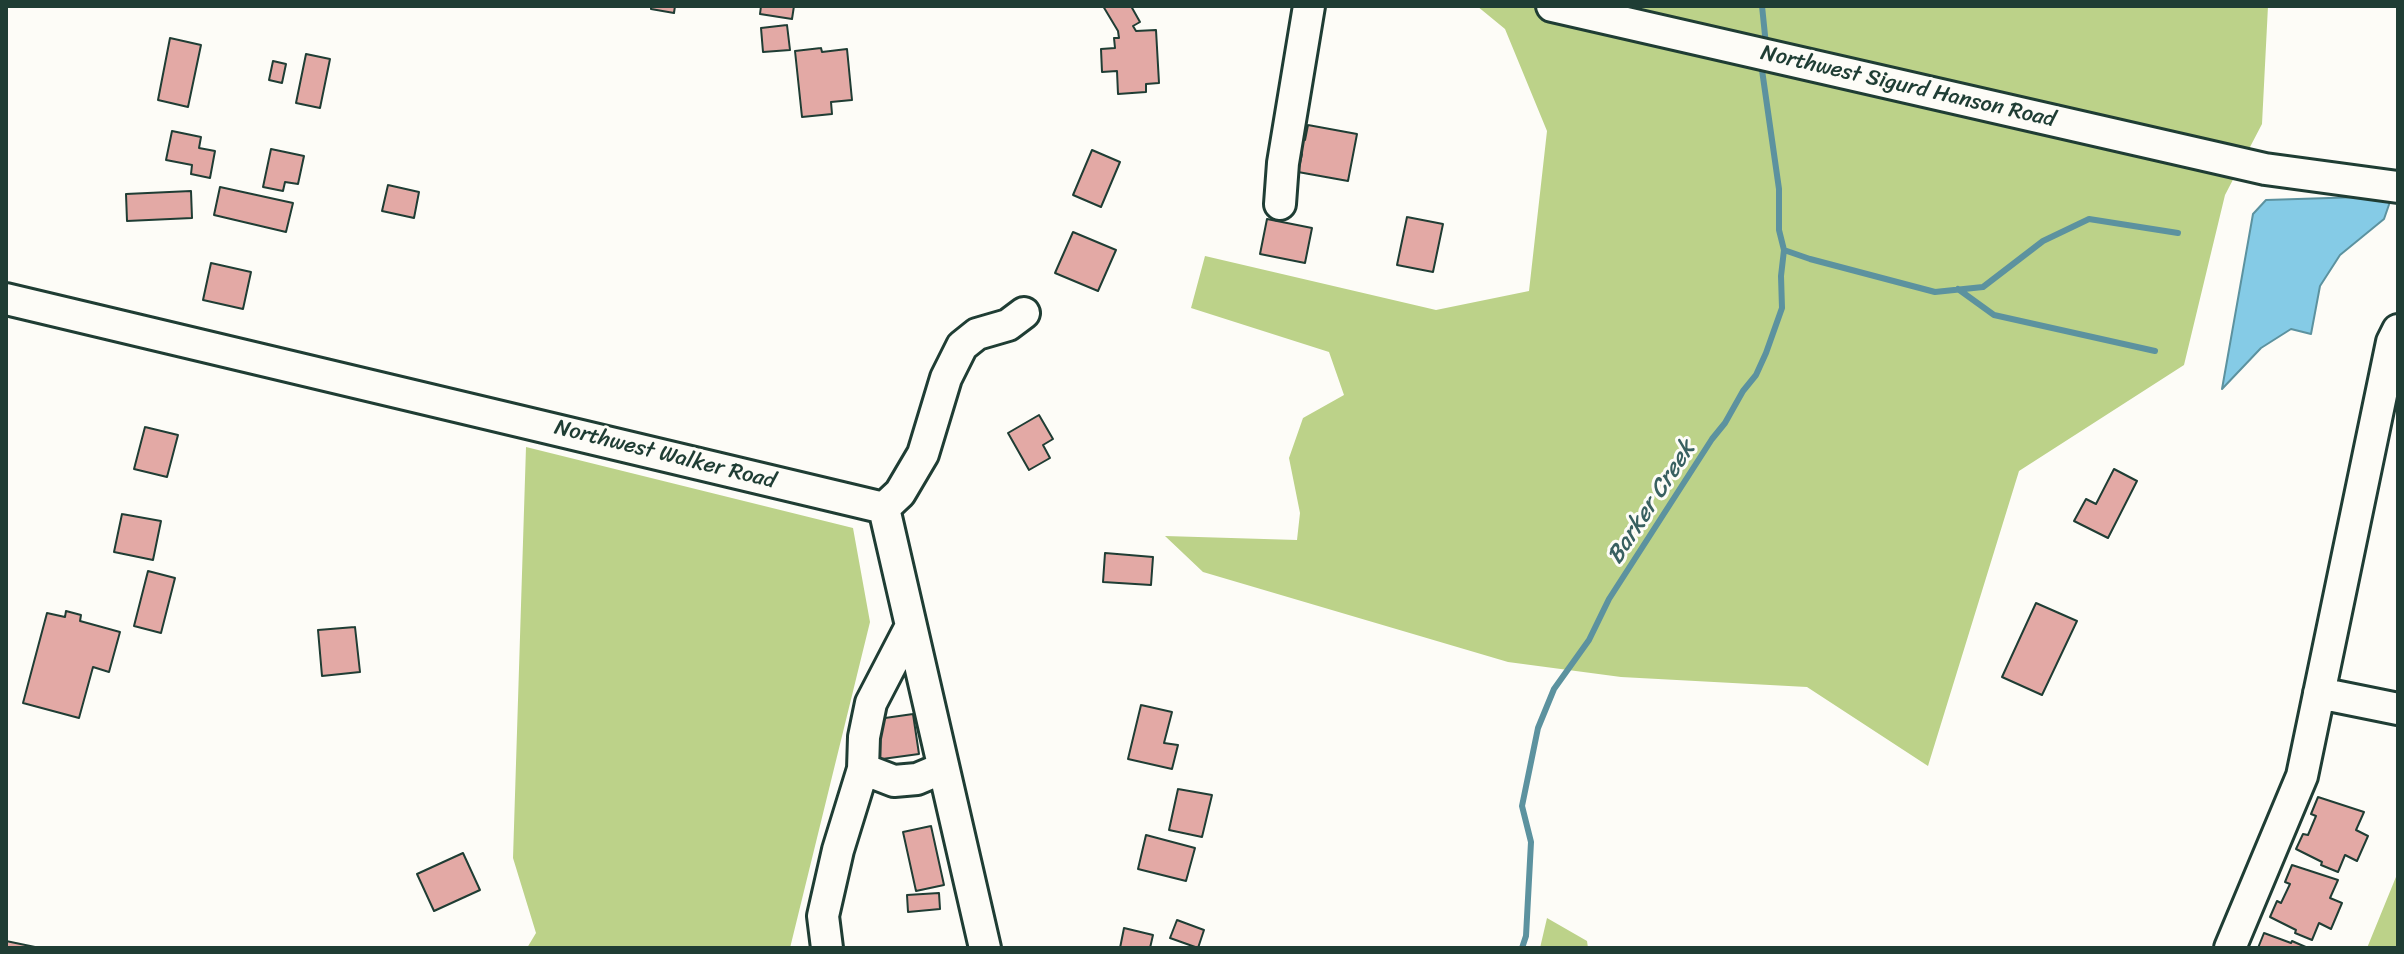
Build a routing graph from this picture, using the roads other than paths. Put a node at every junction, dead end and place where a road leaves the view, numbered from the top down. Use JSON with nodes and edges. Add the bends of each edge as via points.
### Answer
{"nodes":[{"id":1,"x":1309,"y":6,"type":"edge"},
{"id":2,"x":1552,"y":6,"type":"edge"},
{"id":3,"x":2398,"y":187,"type":"edge"},
{"id":4,"x":1280,"y":204,"type":"dead end"},
{"id":5,"x":6,"y":299,"type":"edge"},
{"id":6,"x":1024,"y":313,"type":"dead end"},
{"id":7,"x":2398,"y":330,"type":"edge"},
{"id":8,"x":884,"y":508,"type":"junction"},
{"id":9,"x":911,"y":626,"type":"junction"},
{"id":10,"x":2319,"y":693,"type":"junction"},
{"id":11,"x":2398,"y":709,"type":"edge"},
{"id":12,"x":943,"y":768,"type":"junction"},
{"id":13,"x":863,"y":769,"type":"junction"},
{"id":14,"x":827,"y":948,"type":"edge"},
{"id":15,"x":985,"y":948,"type":"edge"},
{"id":16,"x":2230,"y":948,"type":"edge"}],
"edges":[{"from":1,"to":4,"type":"street"},
{"from":2,"to":3,"type":"street","name":"Northwest Sigurd Hanson Road","via":[[2265,169]]},
{"from":5,"to":8,"type":"street","name":"Northwest Walker Road"},
{"from":6,"to":8,"type":"street","via":[[962,346],[946,378],[923,454],[900,493]]},
{"from":7,"to":10,"type":"street"},
{"from":8,"to":9,"type":"street"},
{"from":9,"to":12,"type":"street"},
{"from":9,"to":13,"type":"street","via":[[871,703]]},
{"from":10,"to":11,"type":"street"},
{"from":10,"to":16,"type":"street","via":[[2302,776]]},
{"from":12,"to":13,"type":"street","via":[[894,781]]},
{"from":12,"to":15,"type":"street"},
{"from":13,"to":14,"type":"street","via":[[823,916]]}]}
